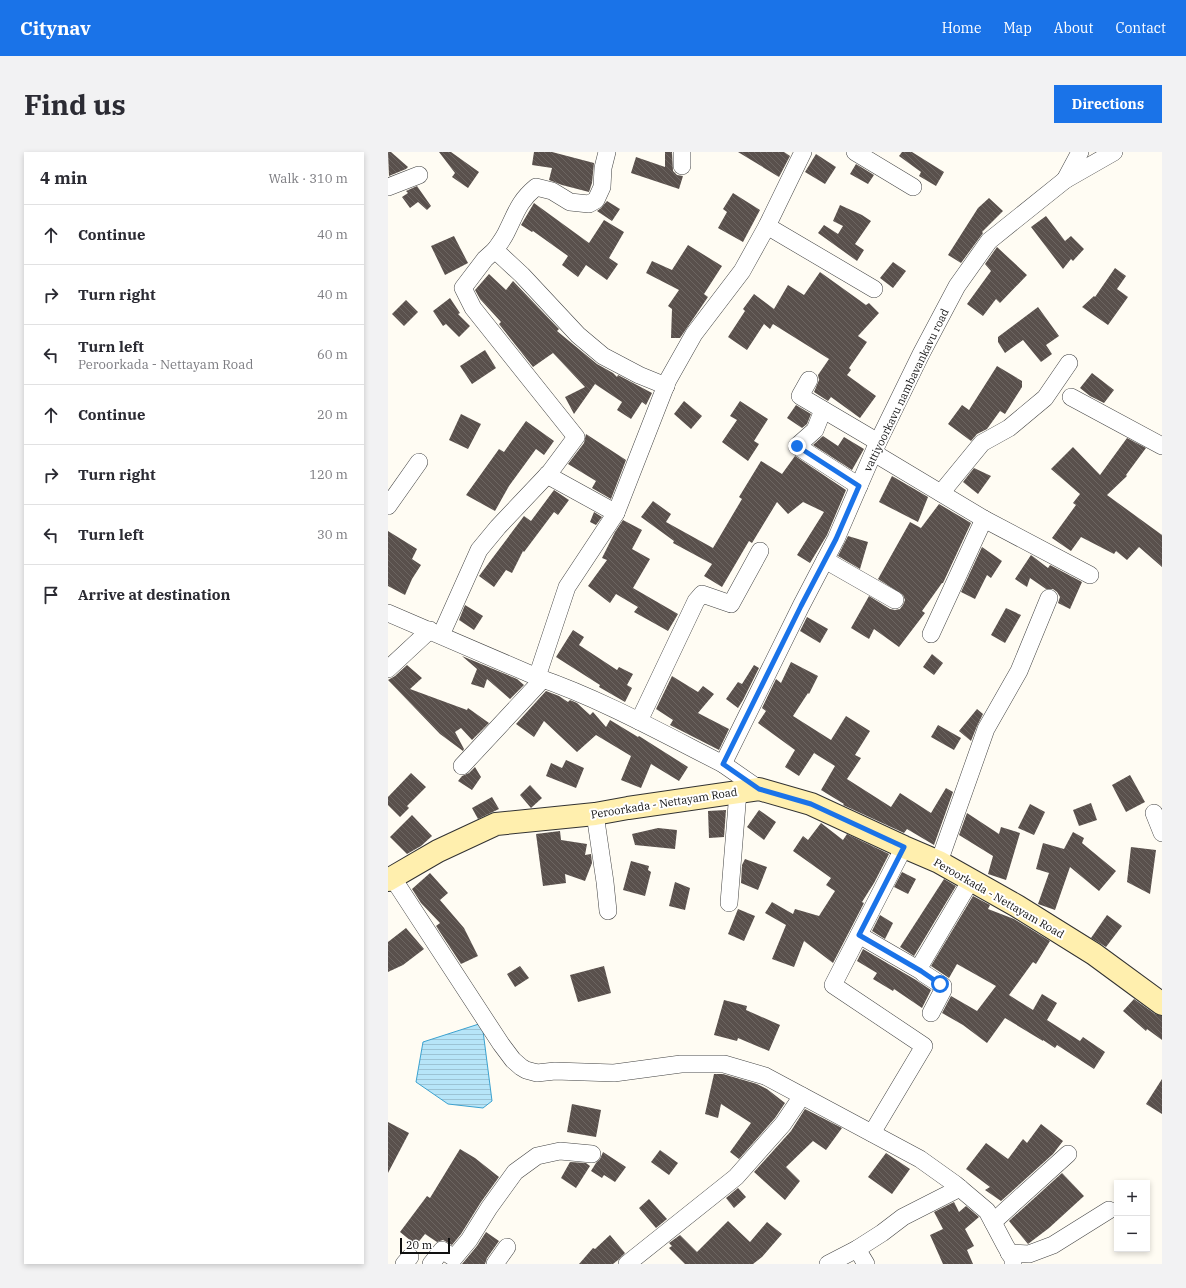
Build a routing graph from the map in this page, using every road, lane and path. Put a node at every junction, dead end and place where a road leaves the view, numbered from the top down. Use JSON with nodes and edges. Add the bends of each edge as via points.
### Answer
{"nodes":[{"id":1,"x":607,"y":152,"type":"edge"},
{"id":2,"x":855,"y":152,"type":"edge"},
{"id":3,"x":1080,"y":152,"type":"edge"},
{"id":4,"x":1114,"y":152,"type":"edge"},
{"id":5,"x":801,"y":153,"type":"edge"},
{"id":6,"x":419,"y":175,"type":"dead end"},
{"id":7,"x":1065,"y":180,"type":"junction"},
{"id":8,"x":388,"y":187,"type":"edge"},
{"id":9,"x":913,"y":187,"type":"dead end"},
{"id":10,"x":767,"y":226,"type":"junction"},
{"id":11,"x":495,"y":250,"type":"junction"},
{"id":12,"x":874,"y":289,"type":"dead end"},
{"id":13,"x":1069,"y":363,"type":"dead end"},
{"id":14,"x":809,"y":380,"type":"dead end"},
{"id":15,"x":666,"y":386,"type":"junction"},
{"id":16,"x":1071,"y":397,"type":"dead end"},
{"id":17,"x":823,"y":410,"type":"junction"},
{"id":18,"x":1162,"y":446,"type":"edge"},
{"id":19,"x":876,"y":447,"type":"junction"},
{"id":20,"x":419,"y":462,"type":"dead end"},
{"id":21,"x":547,"y":475,"type":"junction"},
{"id":22,"x":859,"y":486,"type":"junction"},
{"id":23,"x":941,"y":493,"type":"junction"},
{"id":24,"x":388,"y":506,"type":"edge"},
{"id":25,"x":616,"y":513,"type":"junction"},
{"id":26,"x":984,"y":519,"type":"junction"},
{"id":27,"x":760,"y":551,"type":"dead end"},
{"id":28,"x":825,"y":560,"type":"junction"},
{"id":29,"x":1090,"y":575,"type":"dead end"},
{"id":30,"x":1049,"y":598,"type":"dead end"},
{"id":31,"x":895,"y":600,"type":"dead end"},
{"id":32,"x":388,"y":614,"type":"edge"},
{"id":33,"x":435,"y":633,"type":"junction"},
{"id":34,"x":931,"y":634,"type":"dead end"},
{"id":35,"x":388,"y":670,"type":"edge"},
{"id":36,"x":540,"y":678,"type":"junction"},
{"id":37,"x":639,"y":721,"type":"junction"},
{"id":38,"x":723,"y":764,"type":"junction"},
{"id":39,"x":462,"y":766,"type":"dead end"},
{"id":40,"x":759,"y":789,"type":"junction"},
{"id":41,"x":738,"y":792,"type":"junction"},
{"id":42,"x":1154,"y":813,"type":"dead end"},
{"id":43,"x":595,"y":814,"type":"junction"},
{"id":44,"x":1162,"y":833,"type":"edge"},
{"id":45,"x":904,"y":847,"type":"junction"},
{"id":46,"x":939,"y":862,"type":"junction"},
{"id":47,"x":390,"y":878,"type":"edge"},
{"id":48,"x":971,"y":880,"type":"junction"},
{"id":49,"x":730,"y":903,"type":"dead end"},
{"id":50,"x":608,"y":911,"type":"dead end"},
{"id":51,"x":859,"y":935,"type":"junction"},
{"id":52,"x":921,"y":971,"type":"junction"},
{"id":53,"x":1162,"y":1004,"type":"edge"},
{"id":54,"x":931,"y":1013,"type":"dead end"},
{"id":55,"x":802,"y":1096,"type":"junction"},
{"id":56,"x":872,"y":1133,"type":"junction"},
{"id":57,"x":592,"y":1154,"type":"dead end"},
{"id":58,"x":1068,"y":1154,"type":"dead end"},
{"id":59,"x":960,"y":1188,"type":"junction"},
{"id":60,"x":1109,"y":1210,"type":"dead end"},
{"id":61,"x":993,"y":1222,"type":"junction"},
{"id":62,"x":507,"y":1247,"type":"dead end"},
{"id":63,"x":857,"y":1249,"type":"junction"},
{"id":64,"x":1011,"y":1258,"type":"edge"},
{"id":65,"x":431,"y":1264,"type":"edge"},
{"id":66,"x":496,"y":1264,"type":"edge"},
{"id":67,"x":627,"y":1264,"type":"edge"},
{"id":68,"x":828,"y":1264,"type":"edge"},
{"id":69,"x":866,"y":1264,"type":"edge"}],
"edges":[{"from":1,"to":11,"type":"street","via":[[602,187],[596,200],[589,204],[570,202],[552,191],[536,187],[526,196],[514,214],[507,232]]},
{"from":2,"to":9,"type":"street"},
{"from":3,"to":7,"type":"street","name":"vattiyoorkavu nambavankavu road"},
{"from":4,"to":7,"type":"street","name":"vattiyoorkavu nambavankavu road"},
{"from":5,"to":10,"type":"street"},
{"from":6,"to":8,"type":"street"},
{"from":7,"to":19,"type":"street","name":"vattiyoorkavu nambavankavu road","via":[[989,241],[957,286]]},
{"from":10,"to":12,"type":"street"},
{"from":10,"to":15,"type":"street","via":[[742,271],[694,334]]},
{"from":11,"to":15,"type":"street","via":[[578,335],[603,356]]},
{"from":11,"to":21,"type":"street","via":[[463,288],[473,308],[576,437]]},
{"from":13,"to":23,"type":"street","via":[[1045,398],[1010,428],[982,443]]},
{"from":14,"to":17,"type":"street","via":[[800,396]]},
{"from":15,"to":25,"type":"street"},
{"from":16,"to":18,"type":"street"},
{"from":17,"to":19,"type":"street"},
{"from":17,"to":22,"type":"street","via":[[815,430],[797,446]]},
{"from":19,"to":22,"type":"street","name":"vattiyoorkavu nambavankavu road"},
{"from":19,"to":23,"type":"street"},
{"from":20,"to":24,"type":"street"},
{"from":21,"to":25,"type":"street"},
{"from":21,"to":33,"type":"street","via":[[479,550]]},
{"from":22,"to":28,"type":"street","name":"vattiyoorkavu nambavankavu road"},
{"from":23,"to":26,"type":"street"},
{"from":25,"to":36,"type":"street","via":[[567,586]]},
{"from":26,"to":29,"type":"street"},
{"from":26,"to":34,"type":"street"},
{"from":27,"to":37,"type":"street","via":[[731,604],[702,594],[696,601]]},
{"from":28,"to":31,"type":"street"},
{"from":28,"to":38,"type":"street","name":"vattiyoorkavu nambavankavu road"},
{"from":30,"to":46,"type":"street","via":[[1019,671],[986,729]]},
{"from":32,"to":33,"type":"street"},
{"from":33,"to":35,"type":"street"},
{"from":33,"to":36,"type":"street"},
{"from":36,"to":37,"type":"street"},
{"from":36,"to":39,"type":"street"},
{"from":37,"to":38,"type":"street"},
{"from":38,"to":40,"type":"street"},
{"from":40,"to":41,"type":"street","name":"Peroorkada - Nettayam Road"},
{"from":40,"to":45,"type":"street","name":"Peroorkada - Nettayam Road","via":[[811,804]]},
{"from":41,"to":43,"type":"street","name":"Peroorkada - Nettayam Road"},
{"from":41,"to":49,"type":"street"},
{"from":42,"to":44,"type":"street"},
{"from":43,"to":47,"type":"street","name":"Peroorkada - Nettayam Road","via":[[496,824],[438,851]]},
{"from":43,"to":50,"type":"street"},
{"from":45,"to":46,"type":"street","name":"Peroorkada - Nettayam Road"},
{"from":45,"to":51,"type":"street"},
{"from":46,"to":48,"type":"street","name":"Peroorkada - Nettayam Road"},
{"from":47,"to":55,"type":"street","via":[[498,1039],[513,1060],[526,1070],[614,1073],[681,1064],[724,1064],[765,1076]]},
{"from":48,"to":52,"type":"street","via":[[921,964]]},
{"from":48,"to":53,"type":"street","name":"Peroorkada - Nettayam Road","via":[[1094,954]]},
{"from":51,"to":52,"type":"street"},
{"from":51,"to":56,"type":"street","via":[[833,985],[924,1046]]},
{"from":52,"to":54,"type":"street","via":[[943,986]]},
{"from":55,"to":56,"type":"street"},
{"from":55,"to":67,"type":"street","via":[[783,1124],[736,1177]]},
{"from":56,"to":59,"type":"street","via":[[920,1159]]},
{"from":57,"to":65,"type":"street","via":[[560,1151],[537,1156],[515,1172],[454,1258],[442,1250]]},
{"from":58,"to":61,"type":"street"},
{"from":59,"to":61,"type":"street","via":[[986,1211]]},
{"from":59,"to":63,"type":"street","via":[[903,1217]]},
{"from":60,"to":64,"type":"street","via":[[1053,1245]]},
{"from":61,"to":64,"type":"street"},
{"from":62,"to":66,"type":"street"},
{"from":63,"to":68,"type":"street"},
{"from":63,"to":69,"type":"street"}]}
